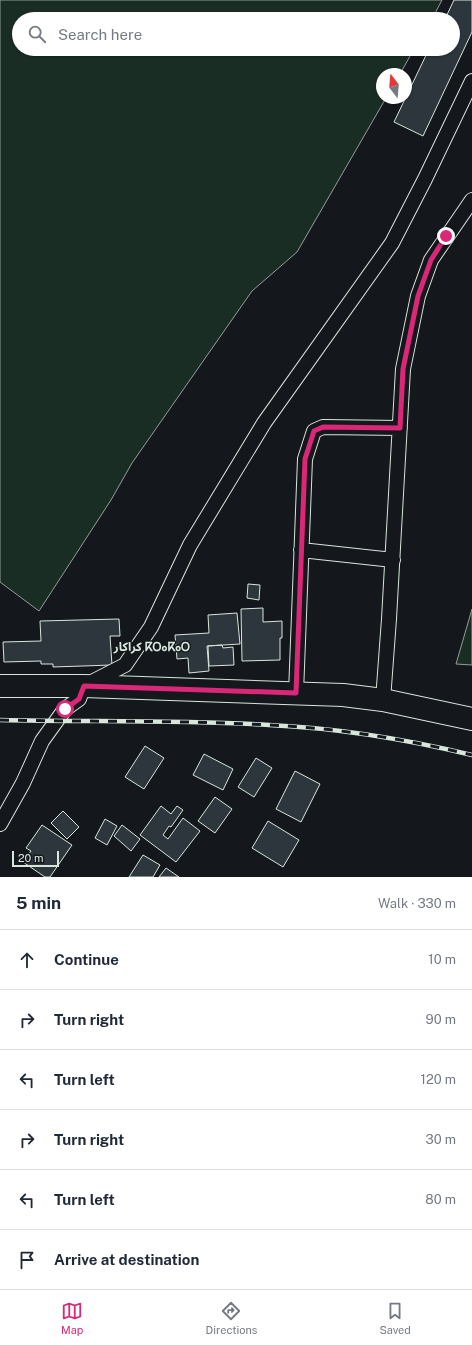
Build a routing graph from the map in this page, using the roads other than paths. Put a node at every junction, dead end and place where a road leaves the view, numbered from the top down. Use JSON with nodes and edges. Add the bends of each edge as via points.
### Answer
{"nodes":[{"id":1,"x":472,"y":81,"type":"edge"},
{"id":2,"x":472,"y":200,"type":"edge"},
{"id":3,"x":400,"y":428,"type":"junction"},
{"id":4,"x":301,"y":550,"type":"junction"},
{"id":5,"x":393,"y":560,"type":"junction"},
{"id":6,"x":0,"y":686,"type":"edge"},
{"id":7,"x":84,"y":686,"type":"junction"},
{"id":8,"x":296,"y":693,"type":"junction"},
{"id":9,"x":383,"y":700,"type":"junction"},
{"id":10,"x":472,"y":719,"type":"edge"},
{"id":11,"x":0,"y":824,"type":"edge"}],
"edges":[{"from":1,"to":7,"type":"street","via":[[392,243],[264,423],[190,545],[151,627],[125,665]]},
{"from":2,"to":3,"type":"street","via":[[431,260],[418,296],[403,369]]},
{"from":3,"to":4,"type":"street","via":[[323,427],[314,431],[305,459]]},
{"from":3,"to":5,"type":"street"},
{"from":4,"to":5,"type":"street"},
{"from":4,"to":8,"type":"street"},
{"from":5,"to":9,"type":"street"},
{"from":6,"to":7,"type":"main road"},
{"from":7,"to":8,"type":"main road"},
{"from":7,"to":11,"type":"street","via":[[79,699],[65,709],[42,740]]},
{"from":8,"to":9,"type":"main road"},
{"from":9,"to":10,"type":"main road"}]}
